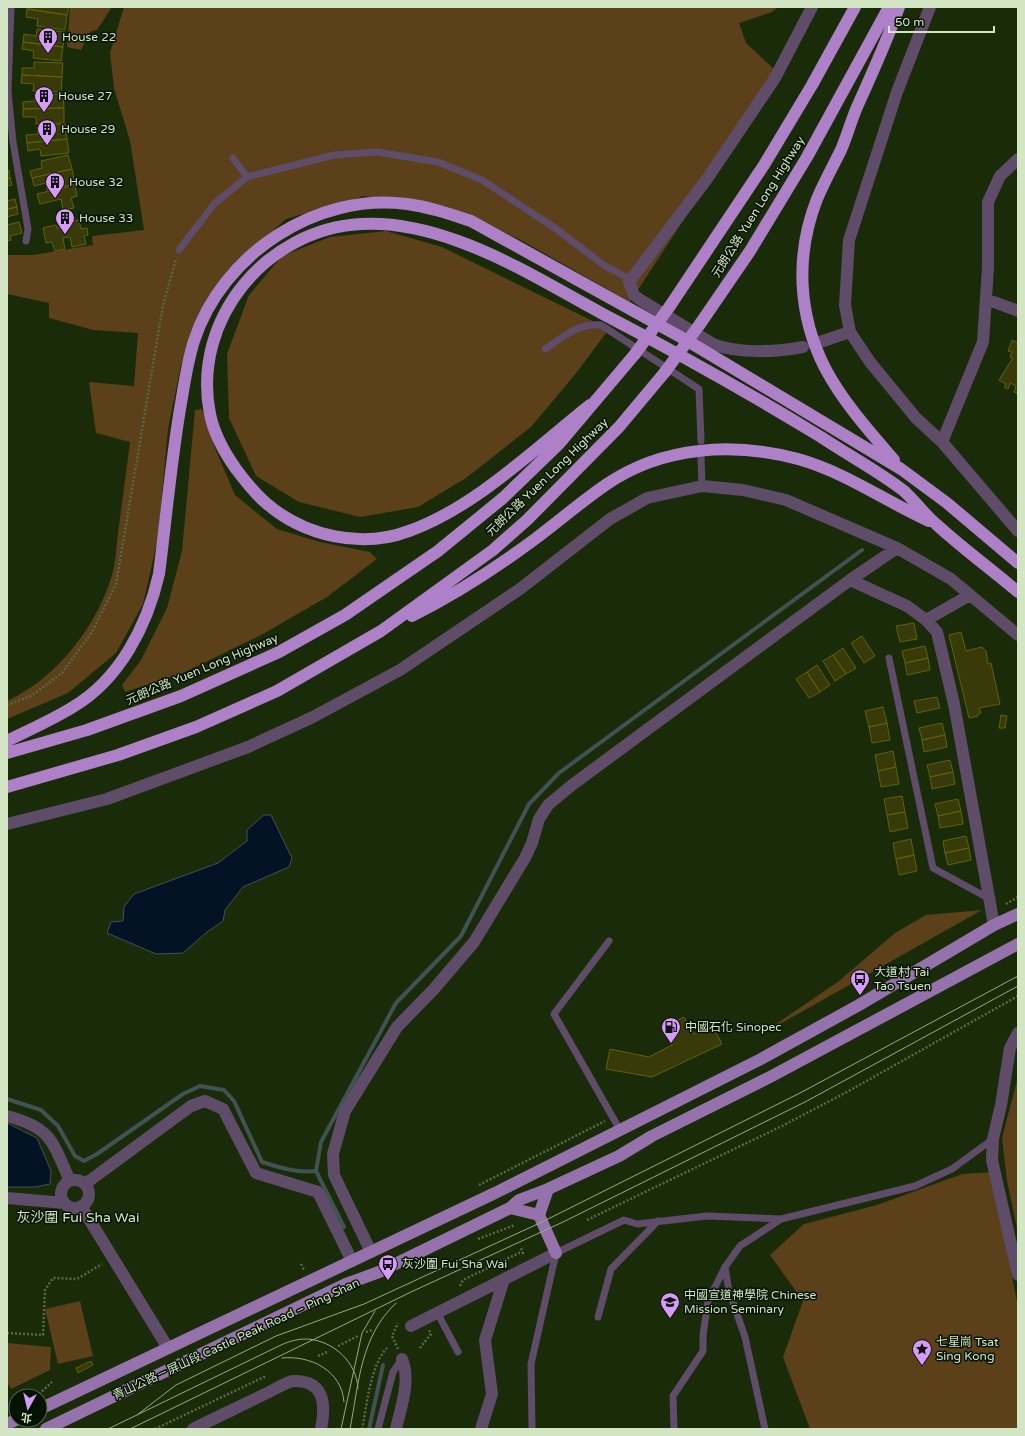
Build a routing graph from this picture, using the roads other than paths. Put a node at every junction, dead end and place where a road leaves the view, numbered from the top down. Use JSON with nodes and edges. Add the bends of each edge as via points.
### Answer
{"nodes":[{"id":1,"x":11,"y":7,"type":"edge"},
{"id":2,"x":812,"y":7,"type":"edge"},
{"id":3,"x":855,"y":7,"type":"edge"},
{"id":4,"x":889,"y":7,"type":"edge"},
{"id":5,"x":899,"y":7,"type":"edge"},
{"id":6,"x":930,"y":7,"type":"edge"},
{"id":7,"x":233,"y":158,"type":"dead end"},
{"id":8,"x":1018,"y":159,"type":"edge"},
{"id":9,"x":248,"y":177,"type":"junction"},
{"id":10,"x":26,"y":241,"type":"dead end"},
{"id":11,"x":179,"y":250,"type":"road end"},
{"id":12,"x":630,"y":279,"type":"junction"},
{"id":13,"x":986,"y":299,"type":"junction"},
{"id":14,"x":1018,"y":311,"type":"edge"},
{"id":15,"x":850,"y":332,"type":"junction"},
{"id":16,"x":820,"y":342,"type":"dead end"},
{"id":17,"x":803,"y":347,"type":"dead end"},
{"id":18,"x":544,"y":350,"type":"dead end"},
{"id":19,"x":590,"y":405,"type":"junction"},
{"id":20,"x":701,"y":441,"type":"dead end"},
{"id":21,"x":942,"y":442,"type":"junction"},
{"id":22,"x":702,"y":458,"type":"dead end"},
{"id":23,"x":901,"y":468,"type":"junction"},
{"id":24,"x":702,"y":486,"type":"junction"},
{"id":25,"x":934,"y":523,"type":"junction"},
{"id":26,"x":1018,"y":531,"type":"edge"},
{"id":27,"x":897,"y":548,"type":"junction"},
{"id":28,"x":1018,"y":563,"type":"edge"},
{"id":29,"x":850,"y":580,"type":"junction"},
{"id":30,"x":1018,"y":592,"type":"edge"},
{"id":31,"x":970,"y":595,"type":"junction"},
{"id":32,"x":926,"y":620,"type":"junction"},
{"id":33,"x":381,"y":631,"type":"junction"},
{"id":34,"x":1018,"y":635,"type":"edge"},
{"id":35,"x":889,"y":658,"type":"dead end"},
{"id":36,"x":7,"y":741,"type":"edge"},
{"id":37,"x":7,"y":753,"type":"edge"},
{"id":38,"x":7,"y":787,"type":"edge"},
{"id":39,"x":7,"y":824,"type":"edge"},
{"id":40,"x":988,"y":898,"type":"junction"},
{"id":41,"x":1018,"y":914,"type":"edge"},
{"id":42,"x":994,"y":925,"type":"junction"},
{"id":43,"x":609,"y":941,"type":"dead end"},
{"id":44,"x":1018,"y":944,"type":"edge"},
{"id":45,"x":1018,"y":1033,"type":"edge"},
{"id":46,"x":7,"y":1116,"type":"edge"},
{"id":47,"x":620,"y":1130,"type":"junction"},
{"id":48,"x":993,"y":1139,"type":"junction"},
{"id":49,"x":70,"y":1181,"type":"junction"},
{"id":50,"x":85,"y":1184,"type":"junction"},
{"id":51,"x":551,"y":1188,"type":"junction"},
{"id":52,"x":7,"y":1198,"type":"edge"},
{"id":53,"x":64,"y":1203,"type":"junction"},
{"id":54,"x":81,"y":1206,"type":"junction"},
{"id":55,"x":510,"y":1208,"type":"junction"},
{"id":56,"x":539,"y":1216,"type":"junction"},
{"id":57,"x":782,"y":1219,"type":"junction"},
{"id":58,"x":658,"y":1221,"type":"junction"},
{"id":59,"x":371,"y":1252,"type":"junction"},
{"id":60,"x":556,"y":1253,"type":"junction"},
{"id":61,"x":352,"y":1261,"type":"junction"},
{"id":62,"x":724,"y":1267,"type":"junction"},
{"id":63,"x":1018,"y":1275,"type":"edge"},
{"id":64,"x":504,"y":1279,"type":"junction"},
{"id":65,"x":436,"y":1312,"type":"junction"},
{"id":66,"x":598,"y":1317,"type":"dead end"},
{"id":67,"x":411,"y":1326,"type":"dead end"},
{"id":68,"x":168,"y":1348,"type":"junction"},
{"id":69,"x":458,"y":1352,"type":"dead end"},
{"id":70,"x":402,"y":1358,"type":"joint"},
{"id":71,"x":48,"y":1405,"type":"edge"},
{"id":72,"x":46,"y":1429,"type":"edge"},
{"id":73,"x":193,"y":1429,"type":"edge"},
{"id":74,"x":321,"y":1429,"type":"edge"},
{"id":75,"x":378,"y":1429,"type":"edge"},
{"id":76,"x":396,"y":1429,"type":"edge"},
{"id":77,"x":482,"y":1429,"type":"edge"},
{"id":78,"x":532,"y":1429,"type":"edge"},
{"id":79,"x":674,"y":1429,"type":"edge"},
{"id":80,"x":765,"y":1429,"type":"edge"}],
"edges":[{"from":1,"to":10,"type":"lane","via":[[8,91],[13,142],[28,229]]},
{"from":2,"to":12,"type":"street","via":[[766,91],[707,179]]},
{"from":3,"to":19,"type":"highway","name":"元朗公路 Yuen Long Highway","bridge":true,"via":[[764,165],[670,306],[635,354]]},
{"from":4,"to":33,"type":"highway","name":"元朗公路 Yuen Long Highway","bridge":true,"via":[[807,157],[750,251],[665,372],[624,422],[527,520],[493,550]]},
{"from":5,"to":23,"type":"highway","via":[[840,151],[817,200],[806,239],[801,274],[805,310],[825,368],[843,398]]},
{"from":6,"to":15,"type":"street","via":[[897,92],[849,240],[846,305]]},
{"from":7,"to":9,"type":"lane"},
{"from":8,"to":13,"type":"street","via":[[1000,176],[988,202]]},
{"from":9,"to":11,"type":"lane","via":[[214,204]]},
{"from":9,"to":12,"type":"lane","via":[[334,155],[377,152],[438,162],[482,180],[555,228],[605,266]]},
{"from":12,"to":17,"type":"street","via":[[632,291],[638,298],[723,348],[782,350]]},
{"from":13,"to":14,"type":"street"},
{"from":13,"to":21,"type":"street","via":[[983,342]]},
{"from":15,"to":16,"type":"street"},
{"from":15,"to":21,"type":"street","via":[[870,362],[916,418]]},
{"from":18,"to":20,"type":"lane","via":[[578,327],[589,324],[601,326],[699,389]]},
{"from":19,"to":25,"type":"highway","via":[[490,484],[454,509],[410,531],[388,537],[359,539],[332,536],[307,529],[278,512],[252,490],[226,454],[215,431],[208,401],[209,370],[217,328],[232,298],[260,266],[283,249],[315,233],[350,225],[386,224],[430,232],[487,252],[735,386],[905,492]]},
{"from":19,"to":37,"type":"highway","name":"元朗公路 Yuen Long Highway","via":[[559,444],[503,498],[438,551],[345,615],[280,652],[181,696],[87,730]]},
{"from":21,"to":26,"type":"street"},
{"from":22,"to":24,"type":"lane"},
{"from":23,"to":28,"type":"highway","via":[[948,503]]},
{"from":23,"to":36,"type":"highway","via":[[686,340],[472,221],[439,210],[406,204],[372,204],[339,209],[306,220],[277,235],[255,252],[227,281],[208,309],[195,340],[186,372],[159,574],[139,632],[117,666],[89,696]]},
{"from":24,"to":27,"type":"street","via":[[743,490],[786,500]]},
{"from":24,"to":39,"type":"street","via":[[647,498],[610,519],[520,589],[400,670],[313,717],[248,747],[106,799]]},
{"from":25,"to":30,"type":"highway"},
{"from":25,"to":33,"type":"highway","via":[[825,468],[798,459],[733,449],[690,451],[658,460],[607,484],[467,587]]},
{"from":27,"to":29,"type":"street"},
{"from":27,"to":31,"type":"street","via":[[951,579]]},
{"from":29,"to":32,"type":"street","via":[[907,606]]},
{"from":29,"to":59,"type":"street","via":[[548,805],[539,819],[525,858],[474,942],[397,1028],[344,1111],[333,1154],[334,1175]]},
{"from":31,"to":32,"type":"street"},
{"from":31,"to":34,"type":"street"},
{"from":32,"to":40,"type":"street","via":[[937,632],[954,704]]},
{"from":33,"to":38,"type":"highway","name":"元朗公路 Yuen Long Highway","via":[[278,691],[196,727],[118,755]]},
{"from":35,"to":40,"type":"lane","via":[[933,868]]},
{"from":40,"to":42,"type":"street"},
{"from":41,"to":42,"type":"main road","name":"青山公路－屏山段 Castle Peak Road – Ping Shan"},
{"from":42,"to":47,"type":"main road","name":"青山公路－屏山段 Castle Peak Road – Ping Shan","via":[[800,1038]]},
{"from":43,"to":47,"type":"lane","via":[[554,1014]]},
{"from":44,"to":51,"type":"main road","name":"青山公路－屏山段 Castle Peak Road – Ping Shan","via":[[770,1077],[652,1136],[619,1156]]},
{"from":45,"to":48,"type":"street","via":[[1010,1048]]},
{"from":46,"to":49,"type":"street","via":[[29,1122],[50,1137]]},
{"from":47,"to":59,"type":"main road","name":"青山公路－屏山段 Castle Peak Road – Ping Shan"},
{"from":48,"to":57,"type":"lane","via":[[952,1169],[915,1186]]},
{"from":48,"to":63,"type":"street","via":[[994,1172]]},
{"from":49,"to":50,"type":"street","via":[[78,1180]]},
{"from":49,"to":53,"type":"street","via":[[63,1186],[61,1195]]},
{"from":50,"to":54,"type":"street","via":[[89,1192],[87,1200]]},
{"from":50,"to":61,"type":"street","via":[[191,1106],[205,1101],[223,1109],[256,1173],[318,1192]]},
{"from":51,"to":55,"type":"main road","name":"青山公路－屏山段 Castle Peak Road – Ping Shan","via":[[519,1200]]},
{"from":51,"to":56,"type":"main road"},
{"from":52,"to":53,"type":"street"},
{"from":53,"to":54,"type":"street","via":[[69,1206]]},
{"from":54,"to":68,"type":"street"},
{"from":55,"to":56,"type":"main road"},
{"from":55,"to":72,"type":"main road","name":"青山公路－屏山段 Castle Peak Road – Ping Shan"},
{"from":56,"to":60,"type":"main road"},
{"from":57,"to":58,"type":"lane","via":[[707,1216]]},
{"from":57,"to":62,"type":"lane","via":[[740,1246]]},
{"from":58,"to":60,"type":"lane","via":[[637,1224],[624,1220]]},
{"from":58,"to":66,"type":"lane","via":[[611,1269]]},
{"from":59,"to":61,"type":"main road","name":"青山公路－屏山段 Castle Peak Road – Ping Shan"},
{"from":60,"to":64,"type":"street"},
{"from":60,"to":78,"type":"lane","via":[[531,1364]]},
{"from":61,"to":68,"type":"main road","name":"青山公路－屏山段 Castle Peak Road – Ping Shan"},
{"from":62,"to":79,"type":"lane","via":[[708,1301],[703,1351],[673,1396]]},
{"from":62,"to":80,"type":"lane","via":[[745,1337]]},
{"from":64,"to":65,"type":"street"},
{"from":64,"to":77,"type":"street","via":[[485,1340],[492,1394]]},
{"from":65,"to":67,"type":"street"},
{"from":65,"to":69,"type":"lane"},
{"from":68,"to":71,"type":"main road","name":"青山公路－屏山段 Castle Peak Road – Ping Shan"},
{"from":70,"to":75,"type":"lane","via":[[393,1372]]},
{"from":70,"to":76,"type":"street","via":[[406,1368],[406,1381]]},
{"from":73,"to":74,"type":"street","via":[[292,1381],[313,1385],[319,1390],[324,1417]]}]}
